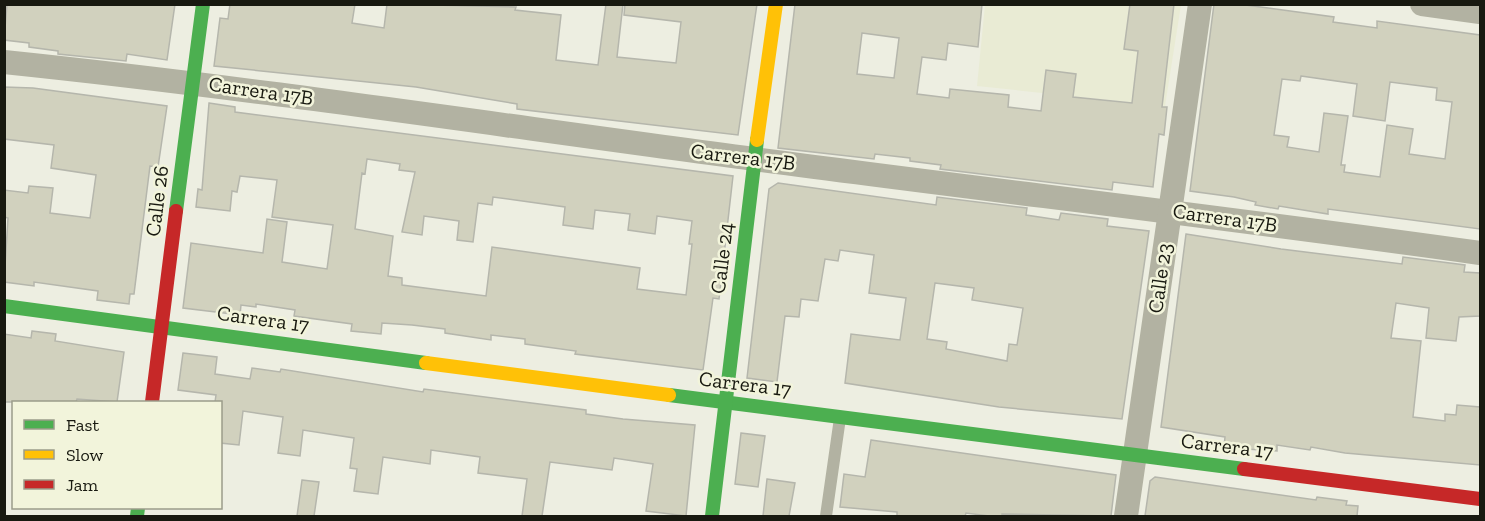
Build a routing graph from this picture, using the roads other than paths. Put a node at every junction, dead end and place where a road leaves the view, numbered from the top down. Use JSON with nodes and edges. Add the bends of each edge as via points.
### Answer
{"nodes":[{"id":1,"x":203,"y":4,"type":"edge"},
{"id":2,"x":776,"y":4,"type":"edge"},
{"id":3,"x":1200,"y":4,"type":"edge"},
{"id":4,"x":1422,"y":4,"type":"edge"},
{"id":5,"x":1480,"y":12,"type":"edge"},
{"id":6,"x":4,"y":62,"type":"edge"},
{"id":7,"x":193,"y":82,"type":"junction"},
{"id":8,"x":754,"y":159,"type":"junction"},
{"id":9,"x":1169,"y":210,"type":"junction"},
{"id":10,"x":1480,"y":253,"type":"edge"},
{"id":11,"x":4,"y":306,"type":"edge"},
{"id":12,"x":161,"y":327,"type":"junction"},
{"id":13,"x":152,"y":401,"type":"edge"},
{"id":14,"x":726,"y":403,"type":"junction"},
{"id":15,"x":840,"y":417,"type":"junction"},
{"id":16,"x":1135,"y":456,"type":"junction"},
{"id":17,"x":1480,"y":499,"type":"edge"},
{"id":18,"x":712,"y":516,"type":"edge"},
{"id":19,"x":826,"y":516,"type":"edge"},
{"id":20,"x":1126,"y":516,"type":"edge"}],
"edges":[{"from":1,"to":7,"type":"street","name":"Calle 26"},
{"from":2,"to":8,"type":"street","name":"Calle 24"},
{"from":3,"to":9,"type":"street","name":"Calle 23"},
{"from":4,"to":5,"type":"street"},
{"from":6,"to":7,"type":"street","name":"Carrera 17B"},
{"from":7,"to":8,"type":"street","name":"Carrera 17B"},
{"from":7,"to":12,"type":"street","name":"Calle 26"},
{"from":8,"to":9,"type":"street","name":"Carrera 17B"},
{"from":8,"to":14,"type":"street","name":"Calle 24"},
{"from":9,"to":10,"type":"street","name":"Carrera 17B"},
{"from":9,"to":16,"type":"street","name":"Calle 23"},
{"from":11,"to":12,"type":"street","name":"Carrera 17"},
{"from":12,"to":13,"type":"street","name":"Calle 26"},
{"from":12,"to":14,"type":"street","name":"Carrera 17"},
{"from":14,"to":15,"type":"street","name":"Carrera 17"},
{"from":14,"to":18,"type":"street","name":"Calle 24"},
{"from":15,"to":16,"type":"street","name":"Carrera 17"},
{"from":15,"to":19,"type":"lane"},
{"from":16,"to":17,"type":"street","name":"Carrera 17"},
{"from":16,"to":20,"type":"street","name":"Calle 23"}]}
